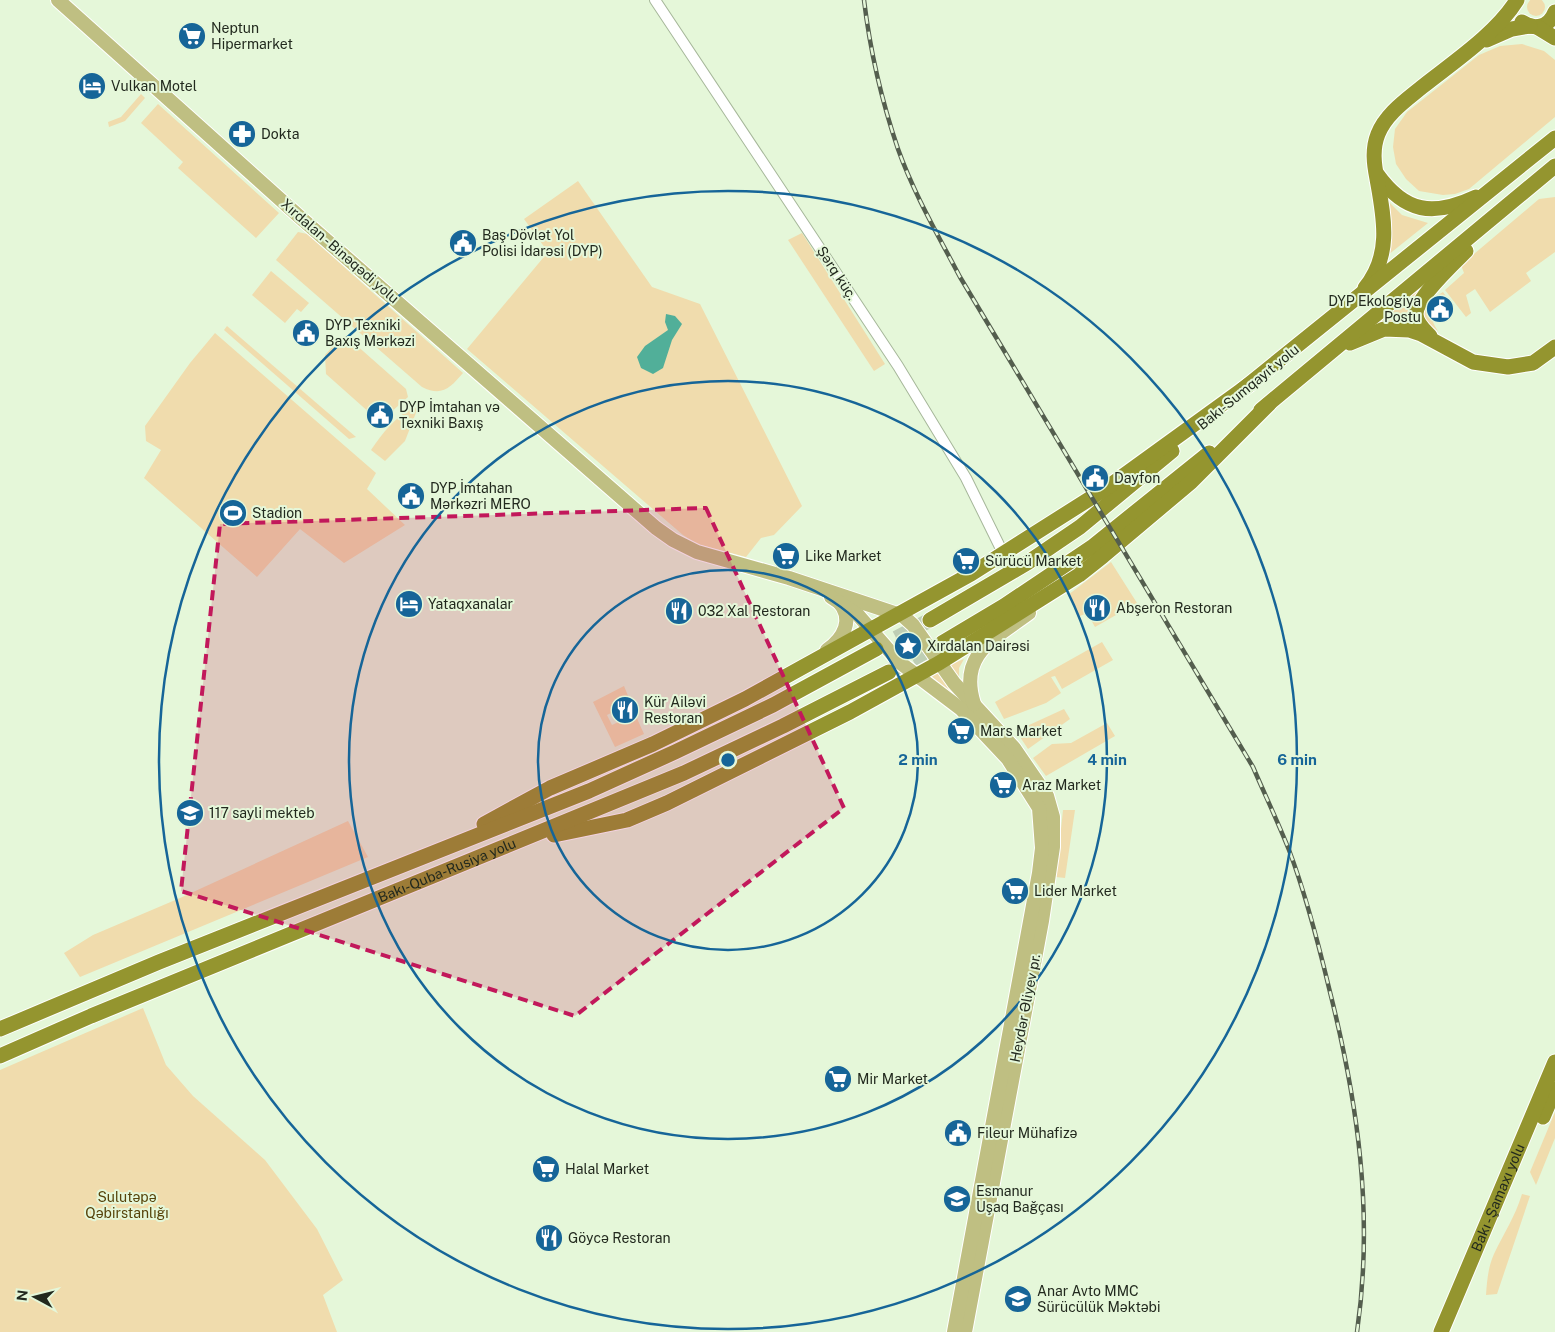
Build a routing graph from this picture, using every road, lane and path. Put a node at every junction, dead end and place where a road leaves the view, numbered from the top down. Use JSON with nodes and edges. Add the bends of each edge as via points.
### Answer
{"nodes":[{"id":1,"x":58,"y":0,"type":"edge"},
{"id":2,"x":655,"y":0,"type":"edge"},
{"id":3,"x":1517,"y":0,"type":"edge"},
{"id":4,"x":1555,"y":12,"type":"edge"},
{"id":5,"x":1534,"y":27,"type":"junction"},
{"id":6,"x":1555,"y":38,"type":"edge"},
{"id":7,"x":1466,"y":52,"type":"junction"},
{"id":8,"x":1555,"y":138,"type":"edge"},
{"id":9,"x":1555,"y":166,"type":"edge"},
{"id":10,"x":1375,"y":171,"type":"junction"},
{"id":11,"x":1497,"y":186,"type":"junction"},
{"id":12,"x":1523,"y":193,"type":"junction"},
{"id":13,"x":1351,"y":304,"type":"junction"},
{"id":14,"x":1435,"y":341,"type":"junction"},
{"id":15,"x":1555,"y":347,"type":"edge"},
{"id":16,"x":1317,"y":363,"type":"junction"},
{"id":17,"x":1250,"y":384,"type":"junction"},
{"id":18,"x":1269,"y":404,"type":"junction"},
{"id":19,"x":1004,"y":555,"type":"junction"},
{"id":20,"x":1079,"y":574,"type":"junction"},
{"id":21,"x":804,"y":583,"type":"junction"},
{"id":22,"x":836,"y":600,"type":"junction"},
{"id":23,"x":898,"y":613,"type":"junction"},
{"id":24,"x":930,"y":620,"type":"tunnel mouth"},
{"id":25,"x":872,"y":628,"type":"junction"},
{"id":26,"x":942,"y":643,"type":"tunnel mouth"},
{"id":27,"x":876,"y":650,"type":"tunnel mouth"},
{"id":28,"x":939,"y":663,"type":"junction"},
{"id":29,"x":798,"y":671,"type":"junction"},
{"id":30,"x":889,"y":672,"type":"tunnel mouth"},
{"id":31,"x":916,"y":676,"type":"junction"},
{"id":32,"x":975,"y":707,"type":"junction"},
{"id":33,"x":1017,"y":763,"type":"junction"},
{"id":34,"x":511,"y":844,"type":"junction"},
{"id":35,"x":429,"y":855,"type":"junction"},
{"id":36,"x":0,"y":1029,"type":"edge"},
{"id":37,"x":0,"y":1056,"type":"edge"},
{"id":38,"x":1555,"y":1062,"type":"edge"},
{"id":39,"x":1555,"y":1089,"type":"edge"},
{"id":40,"x":954,"y":1332,"type":"edge"},
{"id":41,"x":965,"y":1332,"type":"edge"},
{"id":42,"x":1441,"y":1332,"type":"edge"},
{"id":43,"x":1451,"y":1332,"type":"edge"}],
"edges":[{"from":1,"to":21,"type":"main road","name":"Xırdalan - Binəqədi yolu","via":[[302,219],[656,528],[697,552]]},
{"from":2,"to":19,"type":"street","name":"Şərq küç.","via":[[898,366],[966,478]]},
{"from":3,"to":5,"type":"highway","via":[[1516,13],[1524,24]]},
{"from":3,"to":7,"type":"highway","via":[[1507,15]]},
{"from":4,"to":5,"type":"highway","via":[[1549,22]]},
{"from":5,"to":6,"type":"highway"},
{"from":5,"to":7,"type":"highway","via":[[1502,32]]},
{"from":7,"to":10,"type":"highway","via":[[1397,107],[1386,120],[1374,148]]},
{"from":8,"to":11,"type":"highway","name":"Bakı-Sumqayıt yolu"},
{"from":9,"to":12,"type":"highway","name":"Bakı-Sumqayıt yolu"},
{"from":10,"to":11,"type":"highway","via":[[1401,200],[1427,209],[1456,206]]},
{"from":10,"to":13,"type":"highway","via":[[1385,224],[1383,252],[1370,282]]},
{"from":11,"to":13,"type":"highway","name":"Bakı-Sumqayıt yolu"},
{"from":12,"to":14,"type":"highway","via":[[1418,304],[1416,320]]},
{"from":12,"to":16,"type":"highway","name":"Bakı-Sumqayıt yolu"},
{"from":13,"to":17,"type":"highway","name":"Bakı-Sumqayıt yolu"},
{"from":14,"to":15,"type":"highway","via":[[1473,362],[1508,367],[1533,363]]},
{"from":14,"to":16,"type":"highway","via":[[1409,330],[1384,329],[1361,337]]},
{"from":16,"to":18,"type":"highway","name":"Bakı-Sumqayıt yolu"},
{"from":17,"to":19,"type":"highway","via":[[1105,489]]},
{"from":17,"to":24,"type":"highway","name":"Bakı-Sumqayıt yolu","via":[[1080,527],[1020,568]]},
{"from":18,"to":20,"type":"highway","via":[[1191,482]]},
{"from":18,"to":26,"type":"highway","name":"Bakı-Sumqayıt yolu","via":[[1092,547]]},
{"from":19,"to":23,"type":"highway"},
{"from":20,"to":28,"type":"highway"},
{"from":20,"to":32,"type":"main road","via":[[978,654],[969,682]]},
{"from":21,"to":22,"type":"main road"},
{"from":21,"to":23,"type":"main road"},
{"from":22,"to":25,"type":"main road"},
{"from":22,"to":29,"type":"main road","via":[[843,606],[847,617],[844,632],[831,647]]},
{"from":23,"to":25,"type":"highway"},
{"from":23,"to":28,"type":"main road","via":[[912,625]]},
{"from":25,"to":29,"type":"highway"},
{"from":25,"to":31,"type":"main road","via":[[899,662]]},
{"from":27,"to":35,"type":"highway","name":"Bakı-Quba-Rusiya yolu","via":[[675,752],[589,791]]},
{"from":28,"to":31,"type":"highway"},
{"from":28,"to":32,"type":"main road","name":"Heydər Əliyev pr."},
{"from":29,"to":35,"type":"highway","via":[[698,723],[550,788]]},
{"from":30,"to":34,"type":"highway","name":"Bakı-Quba-Rusiya yolu","via":[[684,773]]},
{"from":31,"to":33,"type":"main road","name":"Heydər Əliyev pr.","via":[[946,697]]},
{"from":31,"to":34,"type":"highway","via":[[778,749],[640,815]]},
{"from":32,"to":33,"type":"main road","name":"Heydər Əliyev pr.","via":[[1000,732]]},
{"from":33,"to":40,"type":"main road","name":"Heydər Əliyev pr.","via":[[1039,808],[1042,848]]},
{"from":33,"to":41,"type":"main road","name":"Heydər Əliyev pr.","via":[[1051,805],[1053,847]]},
{"from":34,"to":37,"type":"highway","name":"Bakı-Quba-Rusiya yolu"},
{"from":35,"to":36,"type":"highway","name":"Bakı-Quba-Rusiya yolu","via":[[124,976]]},
{"from":38,"to":42,"type":"highway","name":"Bakı - Şamaxı yolu"},
{"from":39,"to":43,"type":"highway","name":"Bakı - Şamaxı yolu"}]}
